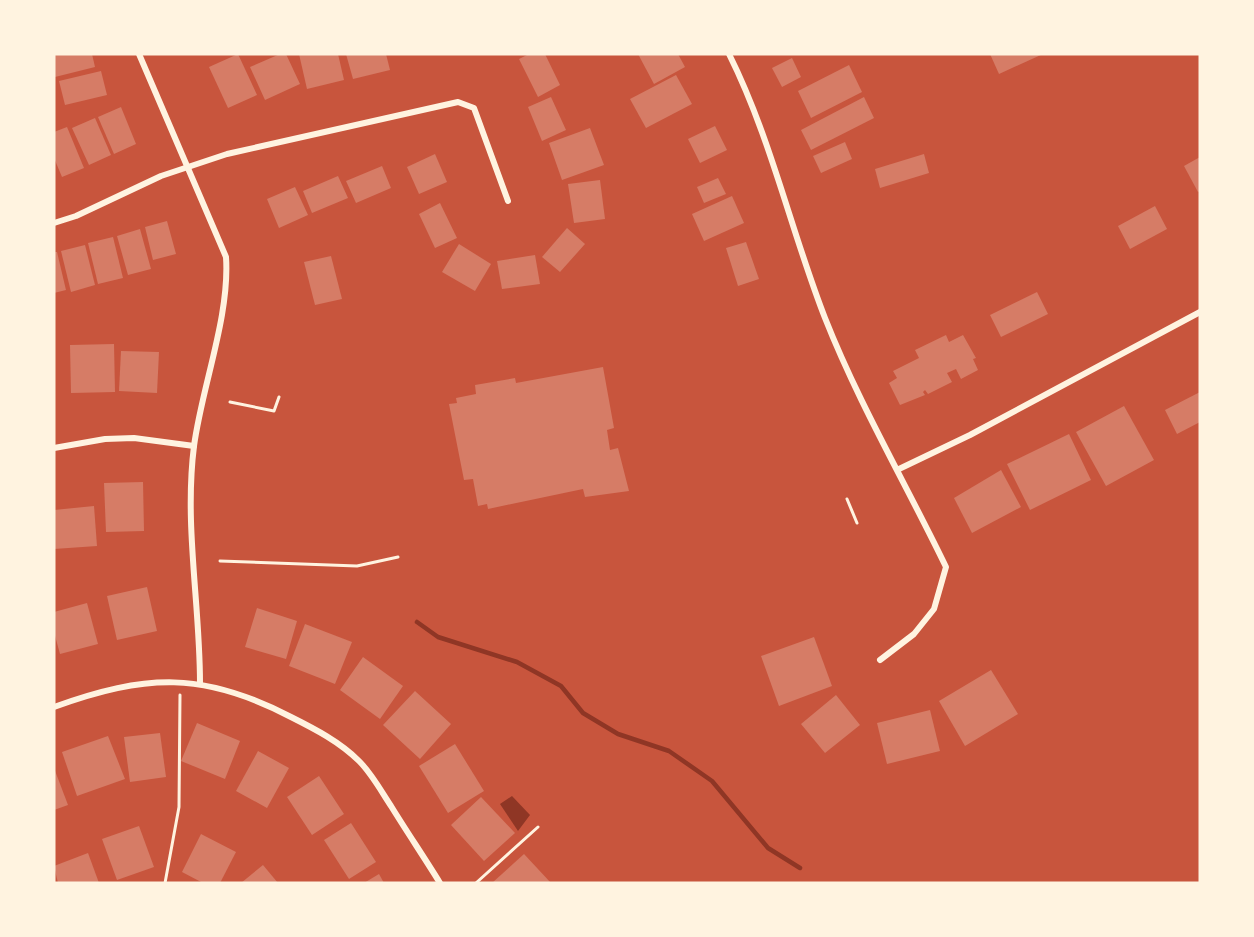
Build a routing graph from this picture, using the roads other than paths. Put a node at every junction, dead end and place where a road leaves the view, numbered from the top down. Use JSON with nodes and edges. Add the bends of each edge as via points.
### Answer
{"nodes":[{"id":1,"x":139,"y":54,"type":"edge"},
{"id":2,"x":729,"y":54,"type":"edge"},
{"id":3,"x":188,"y":166,"type":"junction"},
{"id":4,"x":508,"y":201,"type":"dead end"},
{"id":5,"x":54,"y":222,"type":"edge"},
{"id":6,"x":1200,"y":312,"type":"edge"},
{"id":7,"x":194,"y":446,"type":"junction"},
{"id":8,"x":54,"y":448,"type":"edge"},
{"id":9,"x":898,"y":469,"type":"junction"},
{"id":10,"x":880,"y":660,"type":"dead end"},
{"id":11,"x":200,"y":683,"type":"junction"},
{"id":12,"x":54,"y":707,"type":"edge"},
{"id":13,"x":440,"y":883,"type":"edge"}],
"edges":[{"from":1,"to":3,"type":"street"},
{"from":2,"to":9,"type":"street","via":[[752,102],[826,320]]},
{"from":3,"to":4,"type":"street","via":[[458,102],[474,108]]},
{"from":3,"to":5,"type":"street"},
{"from":3,"to":7,"type":"street","via":[[223,246],[226,267]]},
{"from":6,"to":9,"type":"street","via":[[970,435]]},
{"from":7,"to":8,"type":"street","via":[[134,438]]},
{"from":7,"to":11,"type":"street","via":[[190,508]]},
{"from":9,"to":10,"type":"street","via":[[946,567],[934,609],[914,634]]},
{"from":11,"to":12,"type":"street","via":[[120,687]]},
{"from":11,"to":13,"type":"street","via":[[267,704],[327,737],[354,757],[373,779]]}]}
